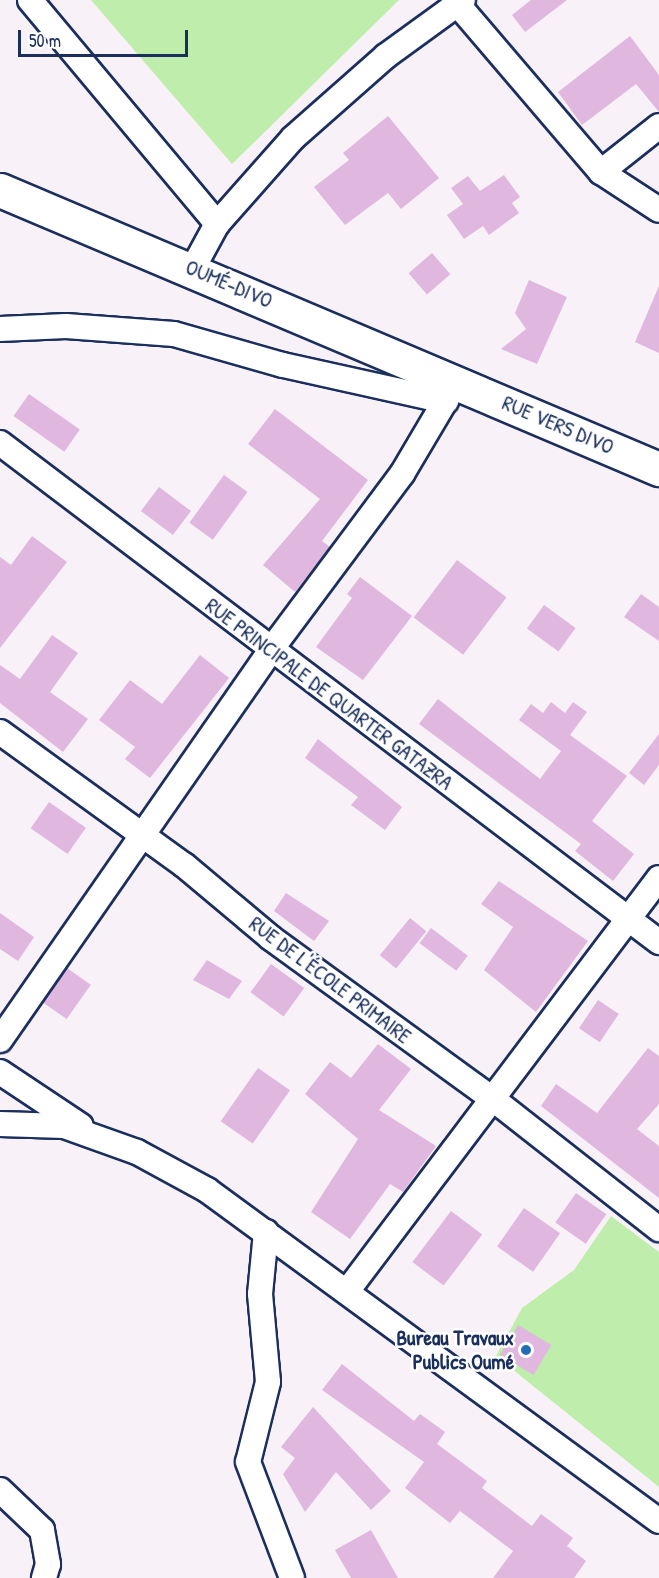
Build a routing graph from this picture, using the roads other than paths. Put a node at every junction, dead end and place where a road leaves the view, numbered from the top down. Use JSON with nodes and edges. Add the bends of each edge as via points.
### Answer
{"nodes":[{"id":1,"x":30,"y":0,"type":"edge"},
{"id":2,"x":458,"y":2,"type":"edge"},
{"id":3,"x":659,"y":126,"type":"edge"},
{"id":4,"x":601,"y":172,"type":"junction"},
{"id":5,"x":0,"y":189,"type":"edge"},
{"id":6,"x":659,"y":210,"type":"edge"},
{"id":7,"x":217,"y":224,"type":"junction"},
{"id":8,"x":193,"y":268,"type":"junction"},
{"id":9,"x":0,"y":329,"type":"edge"},
{"id":10,"x":451,"y":391,"type":"junction"},
{"id":11,"x":0,"y":443,"type":"edge"},
{"id":12,"x":659,"y":469,"type":"edge"},
{"id":13,"x":270,"y":651,"type":"junction"},
{"id":14,"x":0,"y":732,"type":"edge"},
{"id":15,"x":141,"y":833,"type":"junction"},
{"id":16,"x":659,"y":878,"type":"edge"},
{"id":17,"x":628,"y":917,"type":"junction"},
{"id":18,"x":659,"y":942,"type":"edge"},
{"id":19,"x":0,"y":1040,"type":"edge"},
{"id":20,"x":0,"y":1072,"type":"edge"},
{"id":21,"x":493,"y":1099,"type":"junction"},
{"id":22,"x":0,"y":1124,"type":"edge"},
{"id":23,"x":98,"y":1137,"type":"junction"},
{"id":24,"x":659,"y":1229,"type":"edge"},
{"id":25,"x":266,"y":1233,"type":"junction"},
{"id":26,"x":348,"y":1290,"type":"junction"},
{"id":27,"x":0,"y":1490,"type":"edge"},
{"id":28,"x":659,"y":1521,"type":"edge"},
{"id":29,"x":44,"y":1578,"type":"edge"},
{"id":30,"x":292,"y":1578,"type":"edge"}],
"edges":[{"from":1,"to":7,"type":"street"},
{"from":2,"to":4,"type":"street"},
{"from":2,"to":7,"type":"street","via":[[327,106]]},
{"from":3,"to":4,"type":"street"},
{"from":4,"to":6,"type":"street"},
{"from":5,"to":8,"type":"main road","name":"OUMÉ-DIVO"},
{"from":7,"to":8,"type":"street"},
{"from":8,"to":10,"type":"main road","name":"OUMÉ-DIVO"},
{"from":9,"to":10,"type":"street","via":[[66,326],[174,334],[283,365]]},
{"from":10,"to":12,"type":"main road","name":"RUE VERS DIVO"},
{"from":10,"to":13,"type":"street","via":[[402,474]]},
{"from":11,"to":13,"type":"street","name":"RUE PRINCIPALE DE QUARTER GATAZRA"},
{"from":13,"to":15,"type":"street"},
{"from":13,"to":17,"type":"street","name":"RUE PRINCIPALE DE QUARTER GATAZRA"},
{"from":14,"to":15,"type":"street","name":"RUE DE L'ÉCOLE PRIMAIRE"},
{"from":15,"to":19,"type":"street"},
{"from":15,"to":21,"type":"street","name":"RUE DE L'ÉCOLE PRIMAIRE","via":[[271,938]]},
{"from":16,"to":17,"type":"street"},
{"from":17,"to":18,"type":"street","name":"RUE PRINCIPALE DE QUARTER GATAZRA"},
{"from":17,"to":21,"type":"street"},
{"from":20,"to":23,"type":"street"},
{"from":21,"to":24,"type":"street","name":"RUE DE L'ÉCOLE PRIMAIRE"},
{"from":21,"to":26,"type":"street"},
{"from":22,"to":23,"type":"street","via":[[64,1126]]},
{"from":23,"to":25,"type":"street","via":[[207,1190]]},
{"from":25,"to":26,"type":"street"},
{"from":25,"to":30,"type":"street","via":[[260,1294],[268,1382],[248,1462]]},
{"from":26,"to":28,"type":"street"},
{"from":27,"to":29,"type":"street","via":[[42,1530],[48,1564]]}]}
